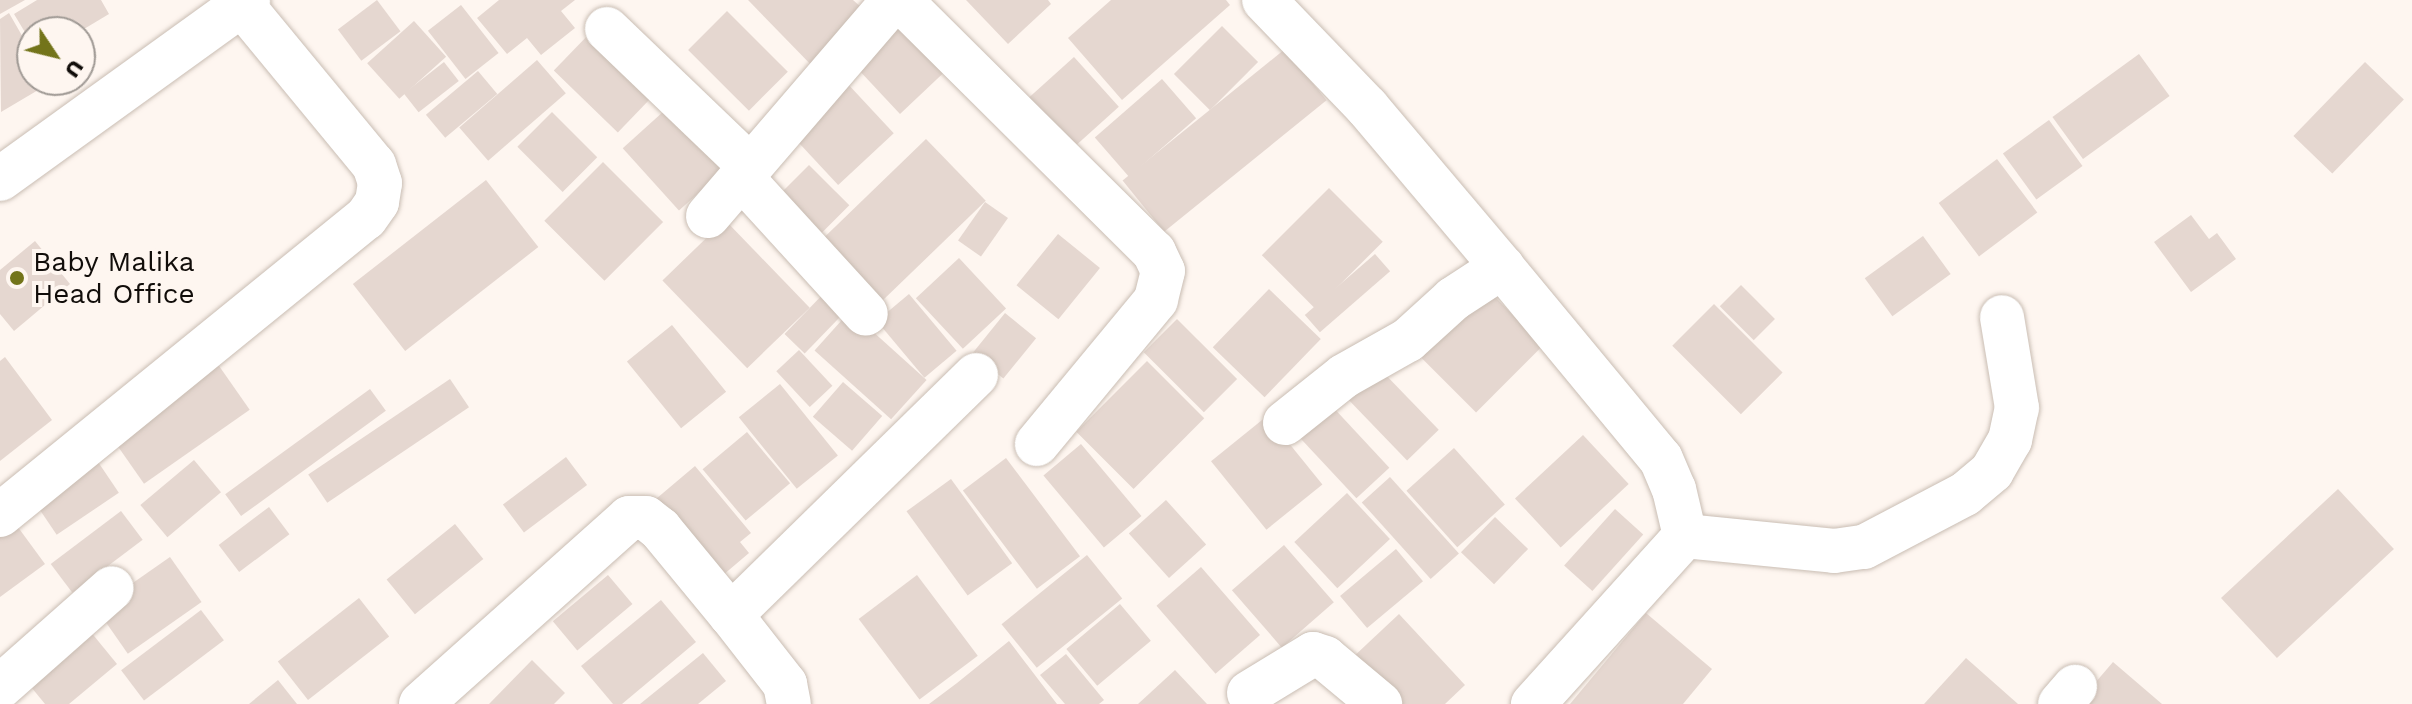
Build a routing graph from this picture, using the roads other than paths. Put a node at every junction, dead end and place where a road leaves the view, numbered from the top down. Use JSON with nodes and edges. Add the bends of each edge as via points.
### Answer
{"nodes":[{"id":1,"x":894,"y":0,"type":"edge"},
{"id":2,"x":900,"y":0,"type":"edge"},
{"id":3,"x":1264,"y":0,"type":"edge"},
{"id":4,"x":245,"y":2,"type":"edge"},
{"id":5,"x":607,"y":29,"type":"dead end"},
{"id":6,"x":6,"y":162,"type":"edge"},
{"id":7,"x":746,"y":172,"type":"junction"},
{"id":8,"x":708,"y":216,"type":"dead end"},
{"id":9,"x":1502,"y":267,"type":"junction"},
{"id":10,"x":866,"y":314,"type":"dead end"},
{"id":11,"x":2002,"y":317,"type":"dead end"},
{"id":12,"x":976,"y":375,"type":"dead end"},
{"id":13,"x":1285,"y":423,"type":"dead end"},
{"id":14,"x":1037,"y":444,"type":"dead end"},
{"id":15,"x":0,"y":515,"type":"edge"},
{"id":16,"x":1685,"y":536,"type":"junction"},
{"id":17,"x":112,"y":588,"type":"dead end"},
{"id":18,"x":731,"y":615,"type":"junction"},
{"id":19,"x":0,"y":687,"type":"edge"},
{"id":20,"x":1249,"y":693,"type":"dead end"},
{"id":21,"x":421,"y":704,"type":"edge"},
{"id":22,"x":789,"y":704,"type":"edge"},
{"id":23,"x":1380,"y":704,"type":"edge"},
{"id":24,"x":1533,"y":704,"type":"edge"}],
"edges":[{"from":1,"to":7,"type":"street"},
{"from":2,"to":14,"type":"street","via":[[1154,252],[1163,271],[1156,300]]},
{"from":3,"to":9,"type":"street","via":[[1367,107]]},
{"from":4,"to":6,"type":"street"},
{"from":4,"to":15,"type":"street","via":[[374,165],[380,183],[377,202],[366,218]]},
{"from":5,"to":7,"type":"street"},
{"from":7,"to":8,"type":"street"},
{"from":7,"to":10,"type":"street"},
{"from":9,"to":13,"type":"street","via":[[1453,299],[1408,340],[1344,376]]},
{"from":9,"to":16,"type":"street","via":[[1661,459]]},
{"from":11,"to":16,"type":"street","via":[[2015,419],[1992,471],[1965,494],[1864,547],[1834,551]]},
{"from":12,"to":18,"type":"street"},
{"from":16,"to":24,"type":"street"},
{"from":17,"to":19,"type":"street"},
{"from":18,"to":21,"type":"street","via":[[660,529],[646,518],[629,518]]},
{"from":18,"to":22,"type":"street","via":[[785,684]]},
{"from":20,"to":23,"type":"street","via":[[1313,654]]}]}
